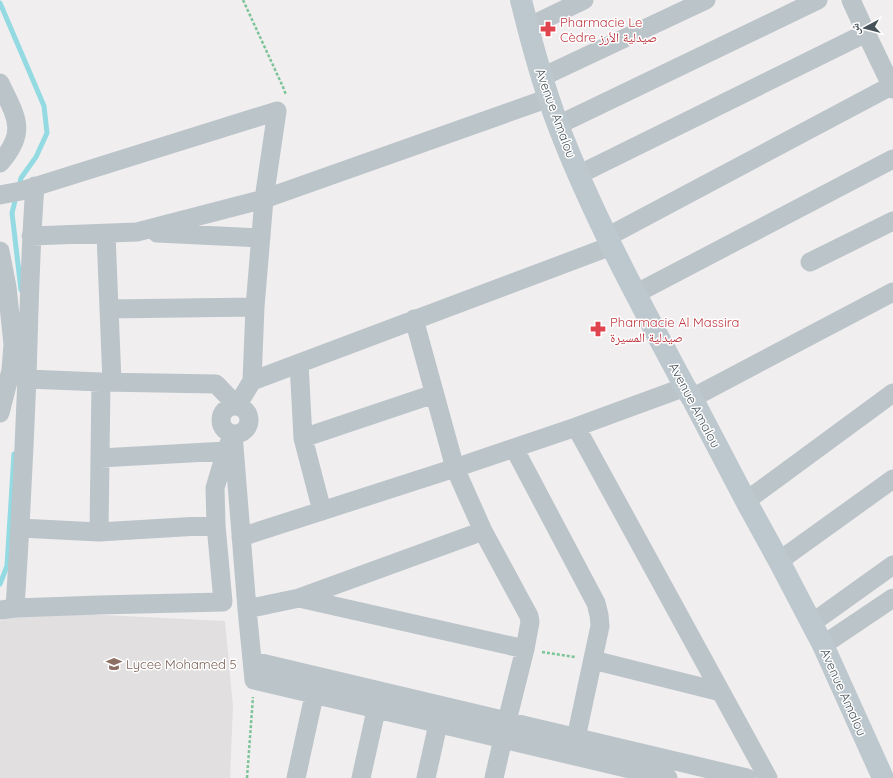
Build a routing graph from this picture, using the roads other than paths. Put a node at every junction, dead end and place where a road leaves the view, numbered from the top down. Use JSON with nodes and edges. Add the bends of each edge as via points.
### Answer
{"nodes":[{"id":1,"x":521,"y":0,"type":"edge"},
{"id":2,"x":584,"y":0,"type":"edge"},
{"id":3,"x":706,"y":0,"type":"edge"},
{"id":4,"x":818,"y":0,"type":"edge"},
{"id":5,"x":851,"y":0,"type":"edge"},
{"id":6,"x":528,"y":27,"type":"junction"},
{"id":7,"x":866,"y":33,"type":"junction"},
{"id":8,"x":542,"y":77,"type":"junction"},
{"id":9,"x":892,"y":88,"type":"edge"},
{"id":10,"x":2,"y":93,"type":"edge"},
{"id":11,"x":549,"y":98,"type":"junction"},
{"id":12,"x":558,"y":125,"type":"junction"},
{"id":13,"x":893,"y":159,"type":"edge"},
{"id":14,"x":0,"y":163,"type":"edge"},
{"id":15,"x":578,"y":175,"type":"junction"},
{"id":16,"x":28,"y":188,"type":"junction"},
{"id":17,"x":0,"y":196,"type":"edge"},
{"id":18,"x":264,"y":199,"type":"junction"},
{"id":19,"x":893,"y":221,"type":"edge"},
{"id":20,"x":137,"y":232,"type":"junction"},
{"id":21,"x":106,"y":234,"type":"junction"},
{"id":22,"x":31,"y":236,"type":"junction"},
{"id":23,"x":261,"y":238,"type":"junction"},
{"id":24,"x":609,"y":241,"type":"junction"},
{"id":25,"x":0,"y":250,"type":"edge"},
{"id":26,"x":810,"y":262,"type":"dead end"},
{"id":27,"x":893,"y":292,"type":"edge"},
{"id":28,"x":635,"y":294,"type":"junction"},
{"id":29,"x":255,"y":307,"type":"junction"},
{"id":30,"x":109,"y":309,"type":"junction"},
{"id":31,"x":414,"y":319,"type":"junction"},
{"id":32,"x":6,"y":343,"type":"edge"},
{"id":33,"x":299,"y":363,"type":"junction"},
{"id":34,"x":27,"y":379,"type":"junction"},
{"id":35,"x":252,"y":381,"type":"junction"},
{"id":36,"x":106,"y":382,"type":"junction"},
{"id":37,"x":688,"y":392,"type":"junction"},
{"id":38,"x":893,"y":393,"type":"edge"},
{"id":39,"x":434,"y":394,"type":"junction"},
{"id":40,"x":237,"y":406,"type":"junction"},
{"id":41,"x":0,"y":409,"type":"edge"},
{"id":42,"x":0,"y":413,"type":"edge"},
{"id":43,"x":576,"y":427,"type":"junction"},
{"id":44,"x":303,"y":438,"type":"junction"},
{"id":45,"x":230,"y":442,"type":"junction"},
{"id":46,"x":514,"y":448,"type":"junction"},
{"id":47,"x":100,"y":458,"type":"junction"},
{"id":48,"x":455,"y":468,"type":"junction"},
{"id":49,"x":893,"y":479,"type":"edge"},
{"id":50,"x":746,"y":501,"type":"junction"},
{"id":51,"x":322,"y":511,"type":"junction"},
{"id":52,"x":216,"y":525,"type":"junction"},
{"id":53,"x":20,"y":528,"type":"junction"},
{"id":54,"x":483,"y":531,"type":"junction"},
{"id":55,"x":99,"y":532,"type":"junction"},
{"id":56,"x":241,"y":537,"type":"junction"},
{"id":57,"x":779,"y":561,"type":"junction"},
{"id":58,"x":893,"y":565,"type":"edge"},
{"id":59,"x":298,"y":598,"type":"junction"},
{"id":60,"x":893,"y":598,"type":"edge"},
{"id":61,"x":7,"y":609,"type":"edge"},
{"id":62,"x":247,"y":609,"type":"junction"},
{"id":63,"x":812,"y":623,"type":"junction"},
{"id":64,"x":823,"y":645,"type":"junction"},
{"id":65,"x":526,"y":649,"type":"junction"},
{"id":66,"x":593,"y":660,"type":"junction"},
{"id":67,"x":253,"y":662,"type":"junction"},
{"id":68,"x":316,"y":686,"type":"junction"},
{"id":69,"x":721,"y":692,"type":"junction"},
{"id":70,"x":378,"y":700,"type":"junction"},
{"id":71,"x":438,"y":724,"type":"junction"},
{"id":72,"x":505,"y":730,"type":"junction"},
{"id":73,"x":576,"y":738,"type":"junction"},
{"id":74,"x":296,"y":778,"type":"edge"},
{"id":75,"x":361,"y":778,"type":"edge"},
{"id":76,"x":426,"y":778,"type":"edge"},
{"id":77,"x":494,"y":778,"type":"edge"},
{"id":78,"x":668,"y":778,"type":"edge"},
{"id":79,"x":747,"y":778,"type":"edge"},
{"id":80,"x":768,"y":778,"type":"edge"},
{"id":81,"x":883,"y":778,"type":"edge"}],
"edges":[{"from":1,"to":6,"type":"main road","name":"Avenue Amalou"},
{"from":2,"to":6,"type":"street"},
{"from":3,"to":8,"type":"street"},
{"from":4,"to":12,"type":"street"},
{"from":5,"to":7,"type":"street"},
{"from":6,"to":8,"type":"main road","name":"Avenue Amalou"},
{"from":7,"to":9,"type":"street"},
{"from":7,"to":15,"type":"street"},
{"from":8,"to":11,"type":"main road","name":"Avenue Amalou"},
{"from":9,"to":24,"type":"street"},
{"from":10,"to":14,"type":"street","via":[[14,112],[17,127],[14,143]]},
{"from":11,"to":12,"type":"main road","name":"Avenue Amalou"},
{"from":11,"to":18,"type":"street"},
{"from":12,"to":15,"type":"main road","name":"Avenue Amalou"},
{"from":13,"to":28,"type":"street"},
{"from":15,"to":24,"type":"main road","name":"Avenue Amalou"},
{"from":16,"to":17,"type":"street"},
{"from":16,"to":18,"type":"street","via":[[278,111]]},
{"from":16,"to":22,"type":"street"},
{"from":18,"to":20,"type":"street"},
{"from":18,"to":23,"type":"street"},
{"from":19,"to":26,"type":"street"},
{"from":20,"to":21,"type":"street"},
{"from":20,"to":23,"type":"street"},
{"from":21,"to":22,"type":"street"},
{"from":21,"to":30,"type":"street"},
{"from":22,"to":34,"type":"street"},
{"from":23,"to":29,"type":"street"},
{"from":24,"to":28,"type":"main road","name":"Avenue Amalou"},
{"from":24,"to":31,"type":"street"},
{"from":25,"to":32,"type":"street","via":[[7,287]]},
{"from":27,"to":37,"type":"street"},
{"from":28,"to":37,"type":"main road","name":"Avenue Amalou"},
{"from":29,"to":30,"type":"street"},
{"from":29,"to":35,"type":"street"},
{"from":30,"to":36,"type":"street"},
{"from":31,"to":33,"type":"street"},
{"from":31,"to":39,"type":"street"},
{"from":32,"to":41,"type":"street","via":[[11,370]]},
{"from":33,"to":35,"type":"street"},
{"from":33,"to":44,"type":"street"},
{"from":34,"to":36,"type":"street"},
{"from":34,"to":53,"type":"street"},
{"from":35,"to":40,"type":"street"},
{"from":36,"to":40,"type":"street","via":[[216,384]]},
{"from":36,"to":47,"type":"street"},
{"from":37,"to":43,"type":"street"},
{"from":37,"to":50,"type":"main road","name":"Avenue Amalou"},
{"from":38,"to":50,"type":"street"},
{"from":39,"to":44,"type":"street"},
{"from":39,"to":48,"type":"street"},
{"from":40,"to":45,"type":"street","via":[[246,411],[249,422],[244,432]]},
{"from":41,"to":42,"type":"street"},
{"from":43,"to":46,"type":"street"},
{"from":43,"to":69,"type":"street"},
{"from":44,"to":51,"type":"street"},
{"from":45,"to":47,"type":"street"},
{"from":45,"to":52,"type":"street","via":[[216,488]]},
{"from":45,"to":56,"type":"street"},
{"from":46,"to":48,"type":"street"},
{"from":46,"to":66,"type":"street","via":[[596,603],[600,626]]},
{"from":47,"to":55,"type":"street"},
{"from":48,"to":51,"type":"street"},
{"from":48,"to":54,"type":"street"},
{"from":49,"to":57,"type":"street"},
{"from":50,"to":57,"type":"main road","name":"Avenue Amalou"},
{"from":51,"to":56,"type":"street"},
{"from":52,"to":55,"type":"street"},
{"from":52,"to":61,"type":"street","via":[[223,602]]},
{"from":53,"to":55,"type":"street"},
{"from":53,"to":61,"type":"street"},
{"from":54,"to":59,"type":"street"},
{"from":54,"to":65,"type":"street","via":[[529,616]]},
{"from":56,"to":62,"type":"street"},
{"from":57,"to":63,"type":"main road","name":"Avenue Amalou"},
{"from":58,"to":63,"type":"street"},
{"from":59,"to":62,"type":"street"},
{"from":59,"to":65,"type":"street"},
{"from":60,"to":64,"type":"street"},
{"from":62,"to":67,"type":"street"},
{"from":63,"to":64,"type":"main road","name":"Avenue Amalou"},
{"from":64,"to":81,"type":"main road","name":"Avenue Amalou"},
{"from":65,"to":72,"type":"street"},
{"from":66,"to":69,"type":"street"},
{"from":66,"to":73,"type":"street"},
{"from":67,"to":68,"type":"street"},
{"from":67,"to":68,"type":"street","via":[[254,680]]},
{"from":68,"to":70,"type":"street"},
{"from":68,"to":74,"type":"street"},
{"from":69,"to":80,"type":"street"},
{"from":70,"to":71,"type":"street"},
{"from":70,"to":72,"type":"street"},
{"from":70,"to":75,"type":"street"},
{"from":71,"to":72,"type":"street"},
{"from":71,"to":76,"type":"street"},
{"from":72,"to":73,"type":"street"},
{"from":72,"to":77,"type":"street"},
{"from":72,"to":78,"type":"street"},
{"from":73,"to":79,"type":"street"}]}
